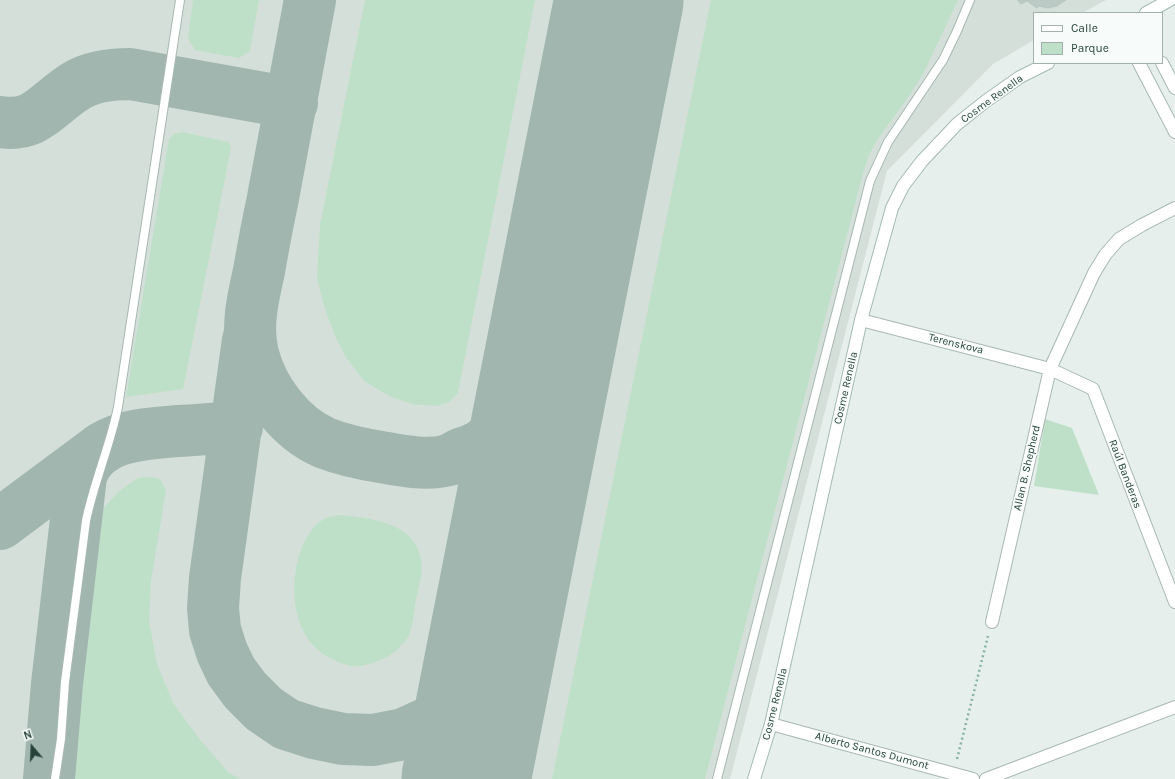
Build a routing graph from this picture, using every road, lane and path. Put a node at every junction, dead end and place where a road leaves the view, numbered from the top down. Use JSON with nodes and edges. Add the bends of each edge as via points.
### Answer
{"nodes":[{"id":1,"x":180,"y":0,"type":"edge"},
{"id":2,"x":970,"y":0,"type":"edge"},
{"id":3,"x":1170,"y":0,"type":"edge"},
{"id":4,"x":1148,"y":12,"type":"edge"},
{"id":5,"x":1046,"y":64,"type":"edge"},
{"id":6,"x":1141,"y":64,"type":"edge"},
{"id":7,"x":1163,"y":64,"type":"edge"},
{"id":8,"x":1175,"y":88,"type":"edge"},
{"id":9,"x":1175,"y":132,"type":"edge"},
{"id":10,"x":1175,"y":208,"type":"edge"},
{"id":11,"x":861,"y":320,"type":"junction"},
{"id":12,"x":1050,"y":369,"type":"junction"},
{"id":13,"x":1175,"y":602,"type":"edge"},
{"id":14,"x":992,"y":622,"type":"joint"},
{"id":15,"x":1175,"y":707,"type":"edge"},
{"id":16,"x":771,"y":724,"type":"junction"},
{"id":17,"x":953,"y":774,"type":"junction"},
{"id":18,"x":55,"y":779,"type":"edge"},
{"id":19,"x":717,"y":779,"type":"edge"},
{"id":20,"x":754,"y":779,"type":"edge"},
{"id":21,"x":973,"y":779,"type":"edge"},
{"id":22,"x":986,"y":779,"type":"edge"}],
"edges":[{"from":1,"to":18,"type":"lane","via":[[118,407],[86,521]]},
{"from":2,"to":19,"type":"lane","via":[[943,60],[888,142],[870,181]]},
{"from":3,"to":4,"type":"street"},
{"from":5,"to":11,"type":"street","name":"Cosme Renella","via":[[1020,78],[957,124],[922,161],[903,186],[892,208]]},
{"from":6,"to":9,"type":"street"},
{"from":7,"to":8,"type":"street"},
{"from":10,"to":12,"type":"street","name":"Allan B. Shepherd","via":[[1142,224],[1119,240],[1105,255],[1094,273]]},
{"from":11,"to":12,"type":"street","name":"Terenskova"},
{"from":11,"to":16,"type":"street","name":"Cosme Renella"},
{"from":12,"to":13,"type":"street","name":"Raúl Banderas","via":[[1093,390]]},
{"from":12,"to":14,"type":"street","name":"Allan B. Shepherd"},
{"from":14,"to":17,"type":"path"},
{"from":15,"to":22,"type":"street"},
{"from":16,"to":17,"type":"street","name":"Alberto Santos Dumont"},
{"from":16,"to":20,"type":"street","name":"Cosme Renella"},
{"from":17,"to":21,"type":"street","name":"Alberto Santos Dumont"}]}
